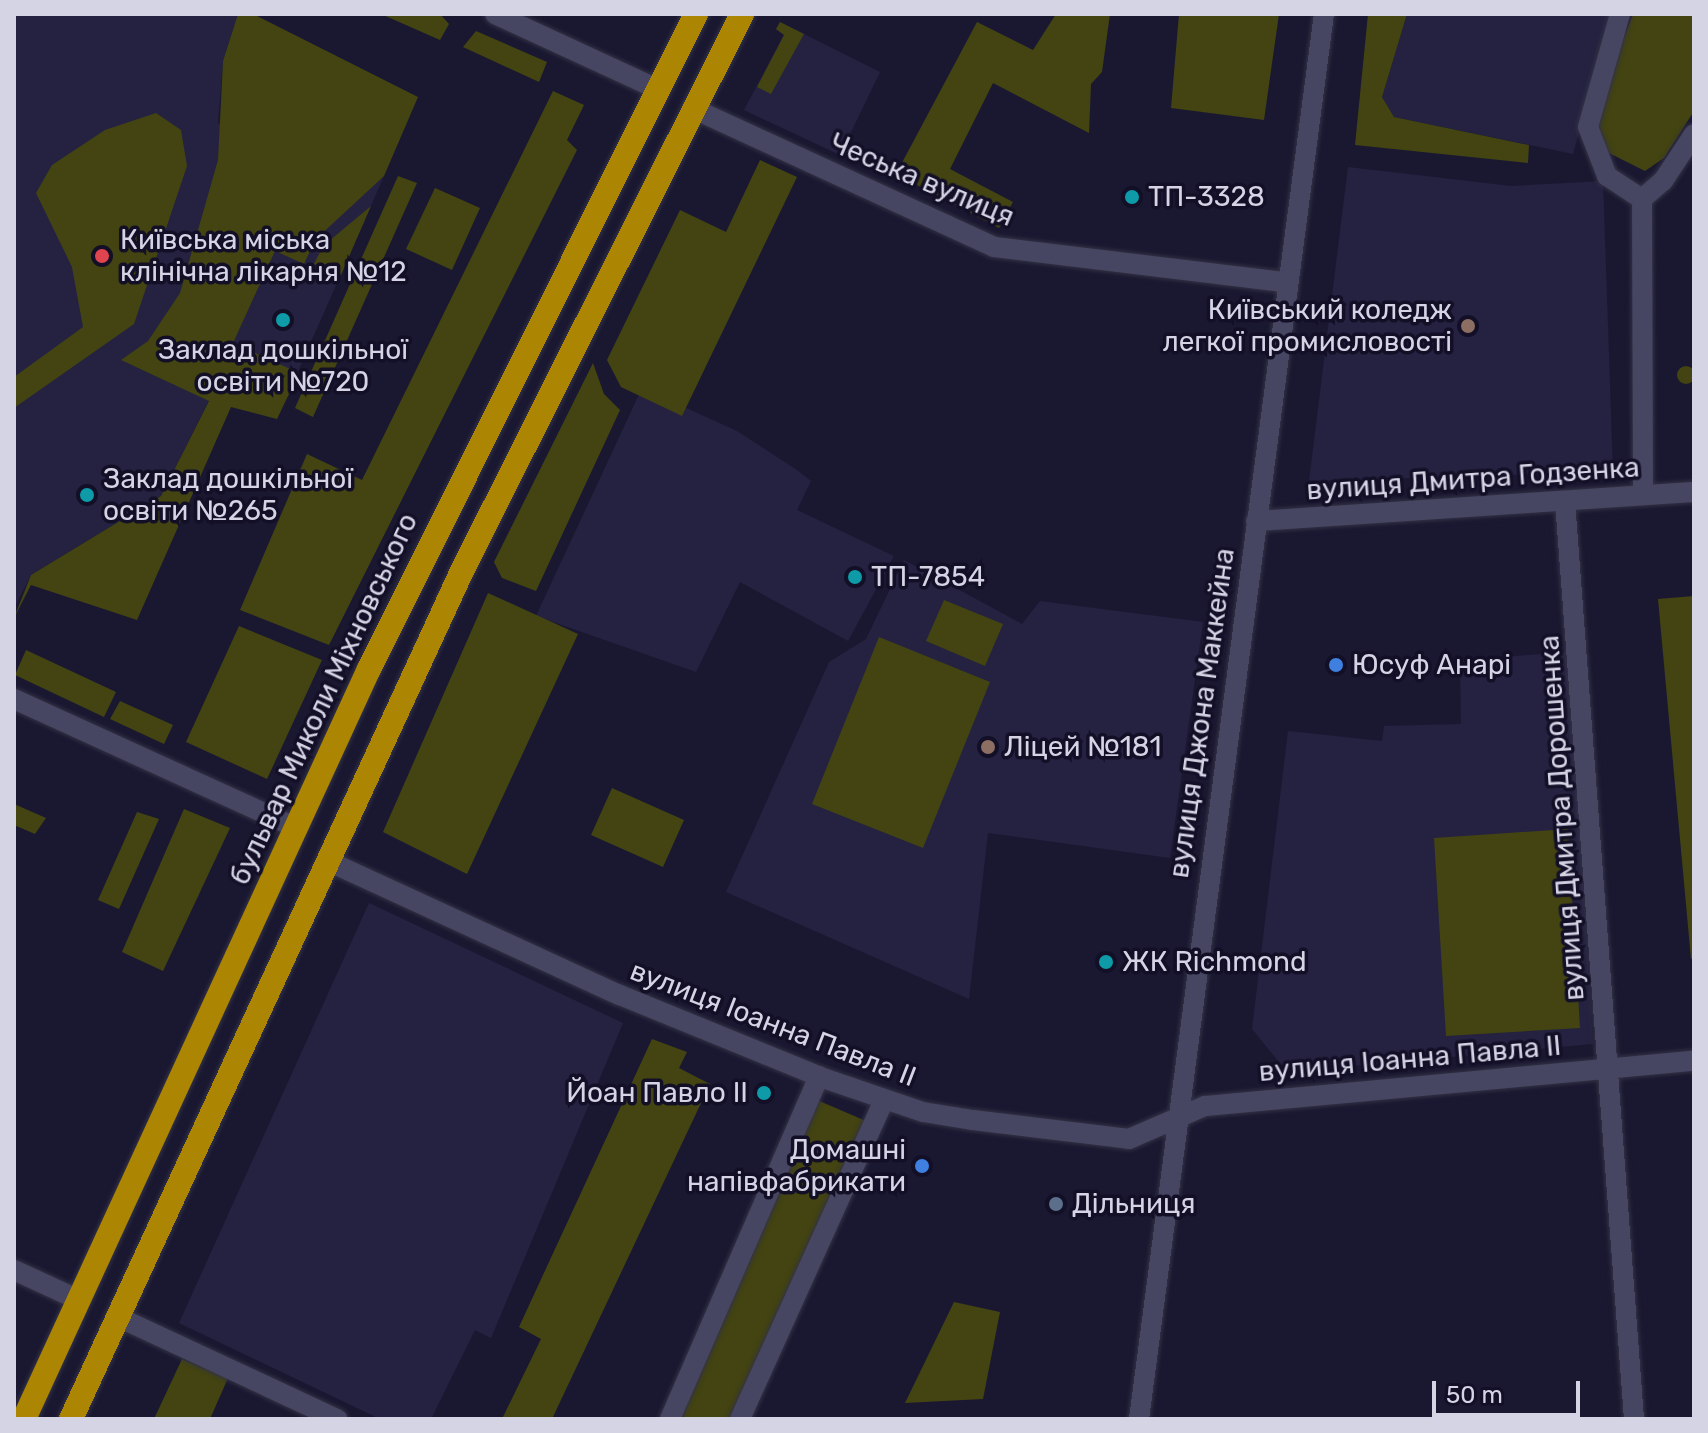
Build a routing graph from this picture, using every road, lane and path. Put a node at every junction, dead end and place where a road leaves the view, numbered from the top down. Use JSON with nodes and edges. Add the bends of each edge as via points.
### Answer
{"nodes":[{"id":1,"x":495,"y":14,"type":"edge"},
{"id":2,"x":696,"y":14,"type":"edge"},
{"id":3,"x":742,"y":14,"type":"edge"},
{"id":4,"x":1324,"y":14,"type":"edge"},
{"id":5,"x":1620,"y":14,"type":"edge"},
{"id":6,"x":657,"y":89,"type":"junction"},
{"id":7,"x":692,"y":108,"type":"junction"},
{"id":8,"x":1694,"y":134,"type":"edge"},
{"id":9,"x":1642,"y":199,"type":"junction"},
{"id":10,"x":1284,"y":282,"type":"junction"},
{"id":11,"x":1694,"y":492,"type":"edge"},
{"id":12,"x":1643,"y":495,"type":"junction"},
{"id":13,"x":1565,"y":501,"type":"junction"},
{"id":14,"x":1256,"y":521,"type":"junction"},
{"id":15,"x":14,"y":699,"type":"edge"},
{"id":16,"x":295,"y":827,"type":"junction"},
{"id":17,"x":328,"y":861,"type":"junction"},
{"id":18,"x":1694,"y":1061,"type":"edge"},
{"id":19,"x":1608,"y":1069,"type":"junction"},
{"id":20,"x":819,"y":1076,"type":"junction"},
{"id":21,"x":884,"y":1100,"type":"junction"},
{"id":22,"x":1176,"y":1123,"type":"junction"},
{"id":23,"x":14,"y":1270,"type":"edge"},
{"id":24,"x":79,"y":1300,"type":"junction"},
{"id":25,"x":118,"y":1317,"type":"junction"},
{"id":26,"x":24,"y":1419,"type":"edge"},
{"id":27,"x":71,"y":1419,"type":"edge"},
{"id":28,"x":337,"y":1419,"type":"edge"},
{"id":29,"x":670,"y":1419,"type":"edge"},
{"id":30,"x":740,"y":1419,"type":"edge"},
{"id":31,"x":1139,"y":1419,"type":"edge"},
{"id":32,"x":1634,"y":1419,"type":"edge"}],
"edges":[{"from":1,"to":6,"type":"street"},
{"from":2,"to":6,"type":"highway","name":"бульвар Миколи Міхновського"},
{"from":3,"to":7,"type":"highway"},
{"from":4,"to":10,"type":"street","name":"вулиця Джона Маккейна"},
{"from":5,"to":9,"type":"street","via":[[1588,127],[1607,176]]},
{"from":6,"to":16,"type":"highway","name":"бульвар Миколи Міхновського"},
{"from":7,"to":10,"type":"street","name":"Чеська вулиця","via":[[994,247]]},
{"from":7,"to":17,"type":"highway","via":[[468,559]]},
{"from":8,"to":9,"type":"street","via":[[1663,181]]},
{"from":9,"to":12,"type":"street"},
{"from":10,"to":14,"type":"street","name":"вулиця Джона Маккейна"},
{"from":11,"to":12,"type":"street","name":"вулиця Дмитра Годзенка"},
{"from":12,"to":13,"type":"street","name":"вулиця Дмитра Годзенка"},
{"from":13,"to":14,"type":"street","name":"вулиця Дмитра Годзенка"},
{"from":13,"to":19,"type":"street","name":"вулиця Дмитра Дорошенка"},
{"from":14,"to":22,"type":"street","name":"вулиця Джона Маккейна"},
{"from":15,"to":16,"type":"street"},
{"from":16,"to":24,"type":"highway","name":"бульвар Миколи Міхновського"},
{"from":17,"to":20,"type":"street","name":"вулиця Іоанна Павла II","via":[[620,995]]},
{"from":17,"to":25,"type":"highway"},
{"from":18,"to":19,"type":"street","name":"вулиця Іоанна Павла II"},
{"from":19,"to":22,"type":"street","name":"вулиця Іоанна Павла II","via":[[1205,1106]]},
{"from":19,"to":32,"type":"street","name":"вулиця Дмитра Дорошенка"},
{"from":20,"to":21,"type":"street","name":"вулиця Іоанна Павла II"},
{"from":20,"to":29,"type":"street"},
{"from":21,"to":22,"type":"street","name":"вулиця Іоанна Павла II","via":[[1129,1139]]},
{"from":21,"to":30,"type":"street"},
{"from":22,"to":31,"type":"street","name":"вулиця Джона Маккейна"},
{"from":23,"to":24,"type":"street"},
{"from":24,"to":26,"type":"highway","name":"бульвар Миколи Міхновського"},
{"from":25,"to":27,"type":"highway"},
{"from":25,"to":28,"type":"street"}]}
